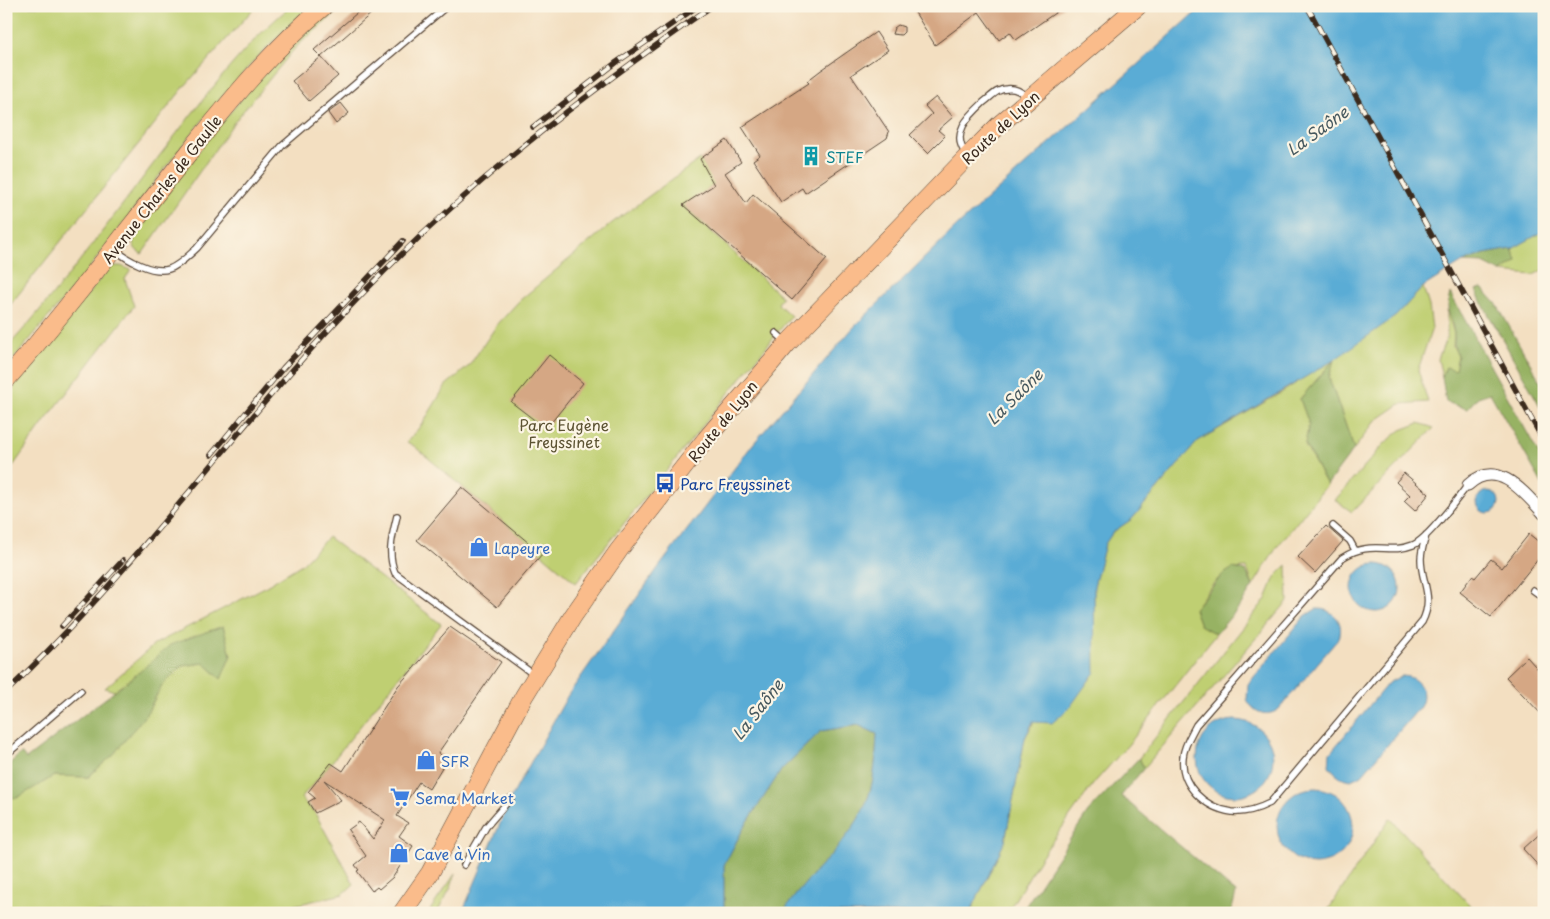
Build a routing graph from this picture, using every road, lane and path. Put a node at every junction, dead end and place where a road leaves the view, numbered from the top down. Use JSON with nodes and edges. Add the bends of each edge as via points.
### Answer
{"nodes":[{"id":1,"x":324,"y":6,"type":"edge"},
{"id":2,"x":447,"y":6,"type":"edge"},
{"id":3,"x":1138,"y":6,"type":"edge"},
{"id":4,"x":1030,"y":98,"type":"junction"},
{"id":5,"x":968,"y":156,"type":"junction"},
{"id":6,"x":114,"y":248,"type":"junction"},
{"id":7,"x":6,"y":380,"type":"edge"},
{"id":8,"x":1468,"y":485,"type":"joint"},
{"id":9,"x":1544,"y":514,"type":"edge"},
{"id":10,"x":397,"y":516,"type":"dead end"},
{"id":11,"x":1332,"y":526,"type":"dead end"},
{"id":12,"x":1426,"y":535,"type":"junction"},
{"id":13,"x":1355,"y":550,"type":"junction"},
{"id":14,"x":1533,"y":590,"type":"dead end"},
{"id":15,"x":1544,"y":598,"type":"edge"},
{"id":16,"x":536,"y":675,"type":"junction"},
{"id":17,"x":81,"y":690,"type":"dead end"},
{"id":18,"x":6,"y":755,"type":"edge"},
{"id":19,"x":511,"y":798,"type":"dead end"},
{"id":20,"x":464,"y":865,"type":"dead end"},
{"id":21,"x":402,"y":913,"type":"edge"}],
"edges":[{"from":1,"to":6,"type":"main road","name":"Avenue Charles de Gaulle","via":[[249,80]]},
{"from":2,"to":6,"type":"lane","via":[[282,146],[197,248],[181,261],[169,269],[156,270],[122,256]]},
{"from":3,"to":4,"type":"main road","name":"Route de Lyon"},
{"from":4,"to":5,"type":"main road","name":"Route de Lyon"},
{"from":4,"to":5,"type":"lane","via":[[1012,89],[998,90],[966,119],[961,140]]},
{"from":5,"to":16,"type":"main road","name":"Route de Lyon","via":[[782,339],[619,550]]},
{"from":6,"to":7,"type":"main road","name":"Avenue Charles de Gaulle"},
{"from":8,"to":9,"type":"street","via":[[1478,476],[1489,473],[1502,476]]},
{"from":8,"to":12,"type":"lane"},
{"from":10,"to":16,"type":"lane","via":[[390,546],[390,561],[395,573]]},
{"from":11,"to":13,"type":"lane","via":[[1350,541]]},
{"from":12,"to":13,"type":"lane","via":[[1414,545]]},
{"from":12,"to":13,"type":"lane","via":[[1421,557],[1428,587],[1422,622],[1270,803],[1245,812],[1216,807],[1195,793],[1187,784],[1184,773],[1185,746],[1196,725],[1342,558]]},
{"from":14,"to":15,"type":"lane"},
{"from":16,"to":21,"type":"main road","name":"Route de Lyon","via":[[430,873]]},
{"from":17,"to":18,"type":"lane"},
{"from":19,"to":20,"type":"lane","via":[[486,827]]}]}
